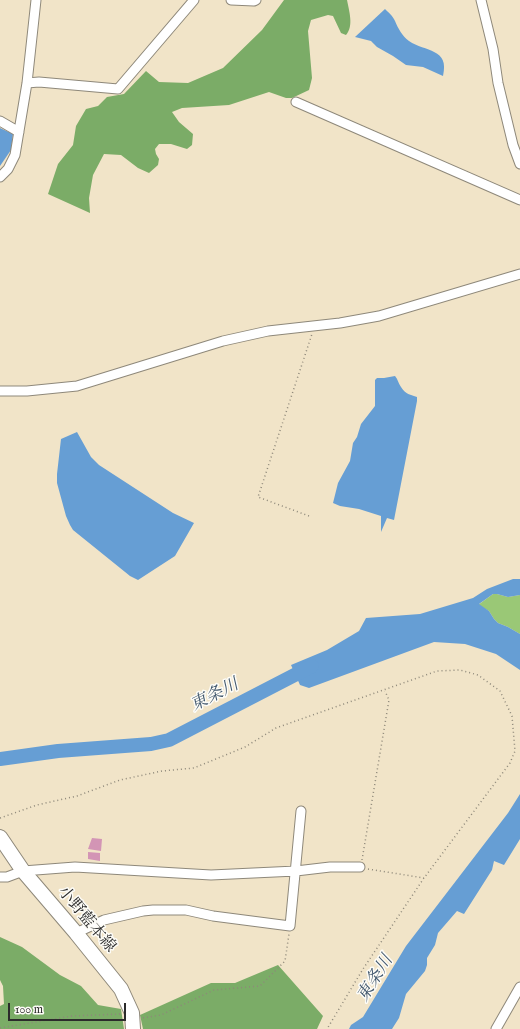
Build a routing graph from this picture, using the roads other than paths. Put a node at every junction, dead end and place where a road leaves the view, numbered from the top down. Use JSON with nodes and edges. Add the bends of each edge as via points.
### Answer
{"nodes":[{"id":1,"x":36,"y":0,"type":"edge"},
{"id":2,"x":194,"y":0,"type":"edge"},
{"id":3,"x":231,"y":0,"type":"edge"},
{"id":4,"x":256,"y":0,"type":"edge"},
{"id":5,"x":482,"y":0,"type":"edge"},
{"id":6,"x":27,"y":83,"type":"junction"},
{"id":7,"x":296,"y":102,"type":"dead end"},
{"id":8,"x":0,"y":120,"type":"edge"},
{"id":9,"x":19,"y":132,"type":"junction"},
{"id":10,"x":520,"y":164,"type":"edge"},
{"id":11,"x":0,"y":177,"type":"edge"},
{"id":12,"x":520,"y":200,"type":"edge"},
{"id":13,"x":520,"y":274,"type":"edge"},
{"id":14,"x":0,"y":391,"type":"edge"},
{"id":15,"x":301,"y":811,"type":"dead end"},
{"id":16,"x":0,"y":837,"type":"edge"},
{"id":17,"x":360,"y":868,"type":"road end"},
{"id":18,"x":23,"y":871,"type":"junction"},
{"id":19,"x":296,"y":871,"type":"junction"},
{"id":20,"x":0,"y":877,"type":"edge"},
{"id":21,"x":76,"y":933,"type":"junction"},
{"id":22,"x":520,"y":987,"type":"edge"},
{"id":23,"x":133,"y":1021,"type":"edge"},
{"id":24,"x":496,"y":1029,"type":"edge"}],
"edges":[{"from":1,"to":6,"type":"street"},
{"from":2,"to":6,"type":"street","via":[[118,89]]},
{"from":3,"to":4,"type":"street"},
{"from":5,"to":10,"type":"street","via":[[498,83]]},
{"from":6,"to":9,"type":"street"},
{"from":7,"to":12,"type":"street"},
{"from":8,"to":9,"type":"street"},
{"from":9,"to":11,"type":"street","via":[[15,155],[8,169]]},
{"from":13,"to":14,"type":"street","via":[[379,316],[268,331],[223,341],[77,386]]},
{"from":15,"to":19,"type":"street"},
{"from":16,"to":18,"type":"main road","name":"小野藍本線"},
{"from":17,"to":19,"type":"street","via":[[330,867]]},
{"from":18,"to":19,"type":"street","via":[[75,867],[211,875]]},
{"from":18,"to":20,"type":"street"},
{"from":18,"to":21,"type":"main road","name":"小野藍本線"},
{"from":19,"to":21,"type":"street","via":[[290,926],[186,910],[153,910],[104,920]]},
{"from":21,"to":23,"type":"main road","name":"小野藍本線","via":[[121,989]]},
{"from":22,"to":24,"type":"street"}]}
